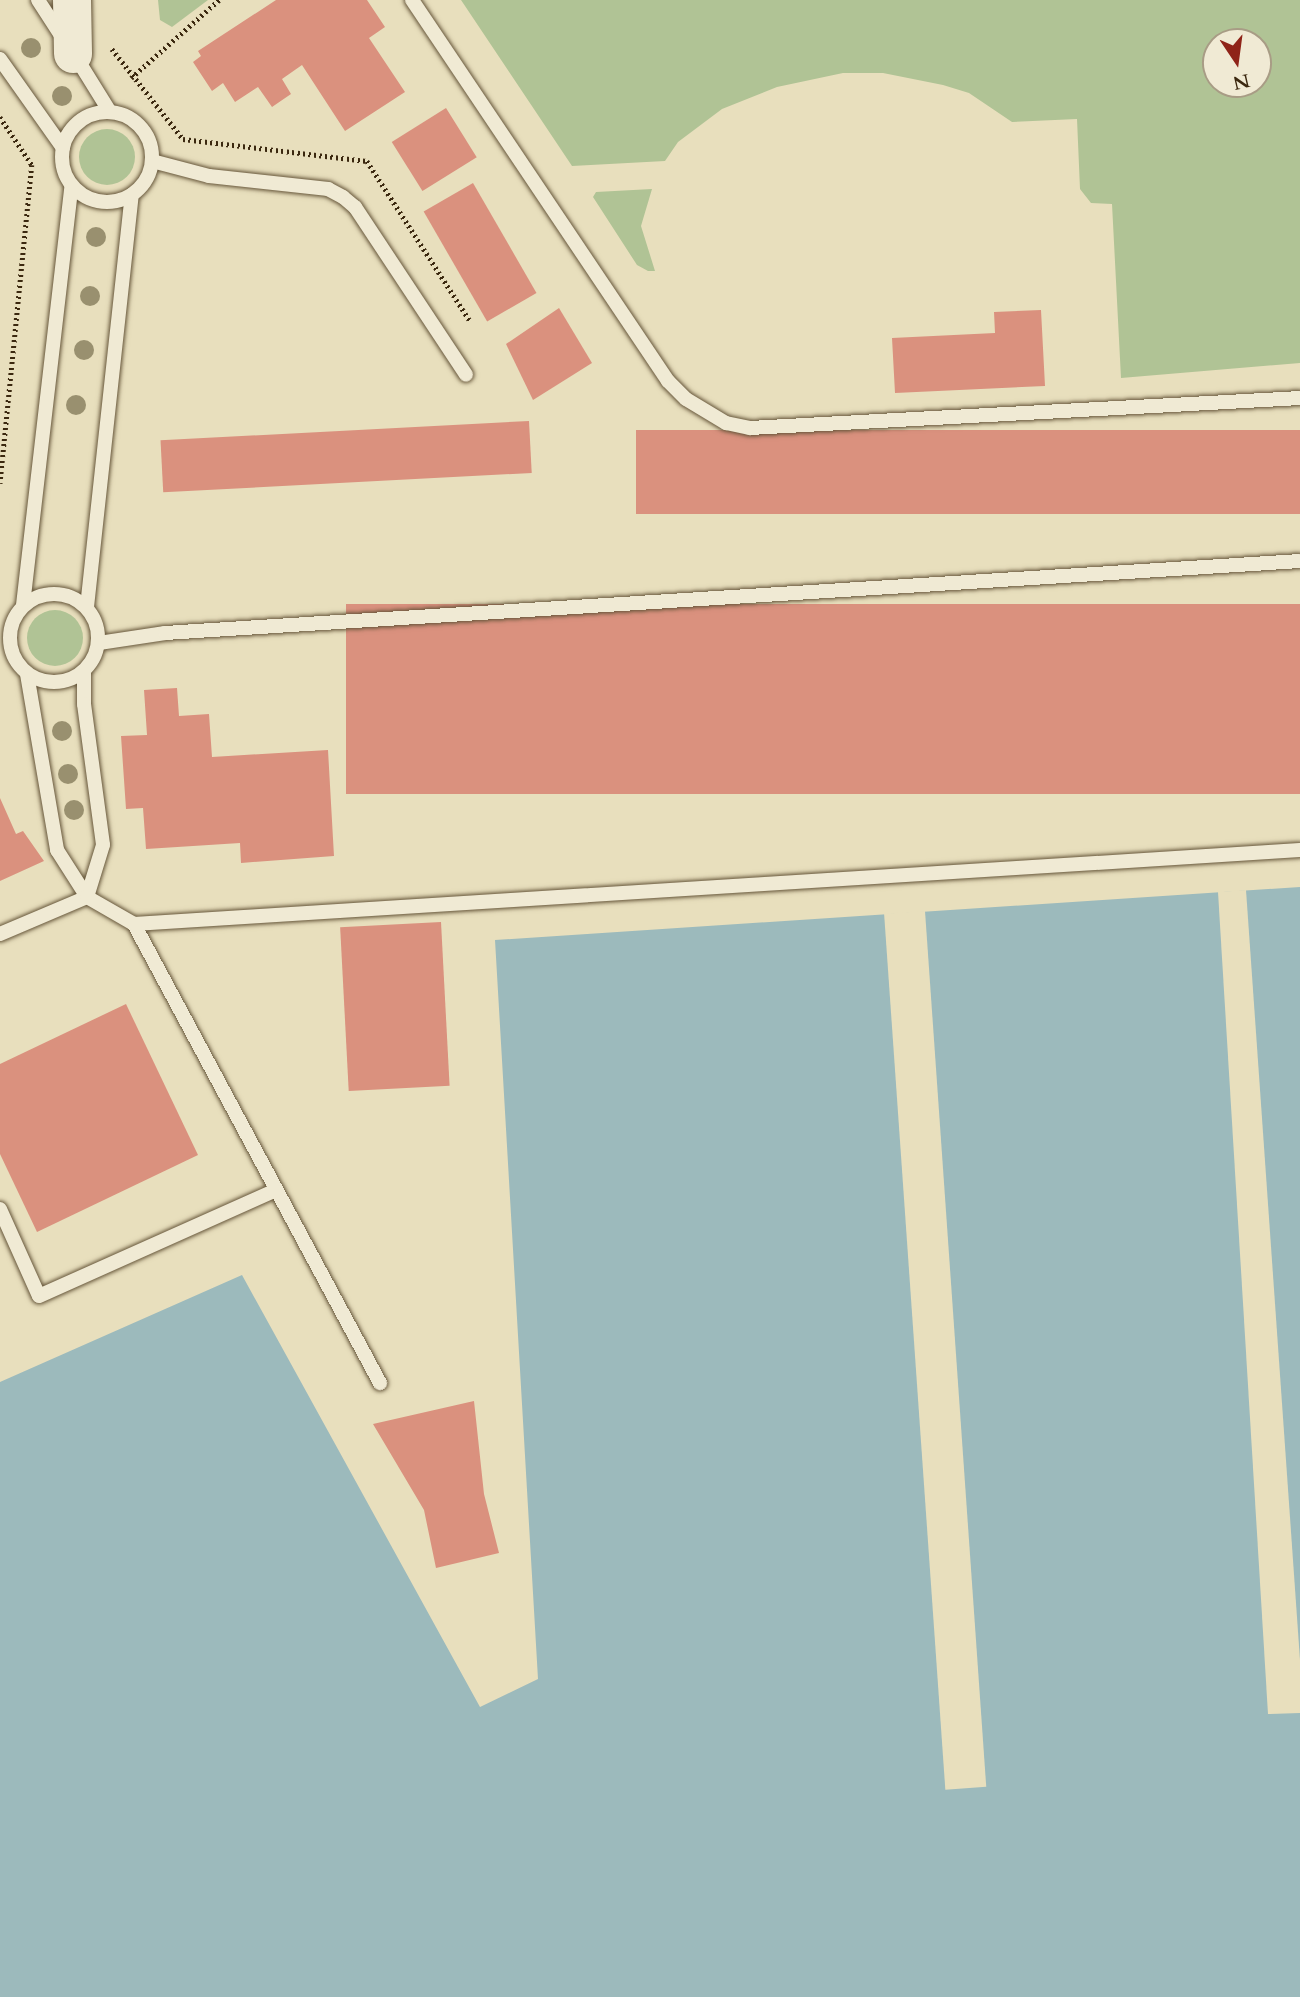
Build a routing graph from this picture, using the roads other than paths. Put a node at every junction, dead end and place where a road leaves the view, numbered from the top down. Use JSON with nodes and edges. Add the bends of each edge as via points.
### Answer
{"nodes":[{"id":1,"x":38,"y":0,"type":"edge"},
{"id":2,"x":72,"y":0,"type":"edge"},
{"id":3,"x":412,"y":0,"type":"edge"},
{"id":4,"x":74,"y":54,"type":"junction"},
{"id":5,"x":0,"y":59,"type":"edge"},
{"id":6,"x":110,"y":112,"type":"junction"},
{"id":7,"x":63,"y":148,"type":"junction"},
{"id":8,"x":152,"y":161,"type":"junction"},
{"id":9,"x":71,"y":187,"type":"junction"},
{"id":10,"x":132,"y":194,"type":"junction"},
{"id":11,"x":466,"y":375,"type":"dead end"},
{"id":12,"x":1300,"y":398,"type":"edge"},
{"id":13,"x":1300,"y":561,"type":"edge"},
{"id":14,"x":23,"y":605,"type":"junction"},
{"id":15,"x":87,"y":607,"type":"junction"},
{"id":16,"x":5,"y":633,"type":"edge"},
{"id":17,"x":99,"y":643,"type":"junction"},
{"id":18,"x":84,"y":671,"type":"junction"},
{"id":19,"x":27,"y":674,"type":"junction"},
{"id":20,"x":1300,"y":850,"type":"edge"},
{"id":21,"x":87,"y":897,"type":"junction"},
{"id":22,"x":134,"y":924,"type":"junction"},
{"id":23,"x":0,"y":934,"type":"edge"},
{"id":24,"x":275,"y":1191,"type":"junction"},
{"id":25,"x":0,"y":1209,"type":"edge"},
{"id":26,"x":380,"y":1384,"type":"dead end"}],
"edges":[{"from":1,"to":4,"type":"lane"},
{"from":2,"to":4,"type":"main road"},
{"from":3,"to":12,"type":"lane","via":[[667,381],[686,399],[726,423],[750,428]]},
{"from":4,"to":6,"type":"lane"},
{"from":5,"to":7,"type":"lane"},
{"from":6,"to":7,"type":"lane","via":[[85,118],[67,136]]},
{"from":6,"to":8,"type":"lane","via":[[141,128],[150,143]]},
{"from":7,"to":9,"type":"lane"},
{"from":8,"to":10,"type":"lane","via":[[142,185]]},
{"from":8,"to":11,"type":"lane","via":[[209,176],[328,189],[343,197],[355,207]]},
{"from":9,"to":10,"type":"lane","via":[[100,201]]},
{"from":9,"to":14,"type":"lane"},
{"from":10,"to":15,"type":"lane"},
{"from":13,"to":17,"type":"lane","via":[[165,633]]},
{"from":14,"to":15,"type":"lane","via":[[51,593],[67,595]]},
{"from":14,"to":16,"type":"lane"},
{"from":15,"to":17,"type":"lane","via":[[96,622]]},
{"from":16,"to":19,"type":"lane","via":[[16,662]]},
{"from":17,"to":18,"type":"lane"},
{"from":18,"to":19,"type":"lane","via":[[56,682]]},
{"from":18,"to":21,"type":"lane","via":[[84,705],[103,845]]},
{"from":19,"to":21,"type":"lane","via":[[57,850]]},
{"from":20,"to":22,"type":"lane"},
{"from":21,"to":22,"type":"lane"},
{"from":21,"to":23,"type":"lane"},
{"from":22,"to":24,"type":"lane"},
{"from":24,"to":25,"type":"lane","via":[[38,1296]]},
{"from":24,"to":26,"type":"lane"}]}
